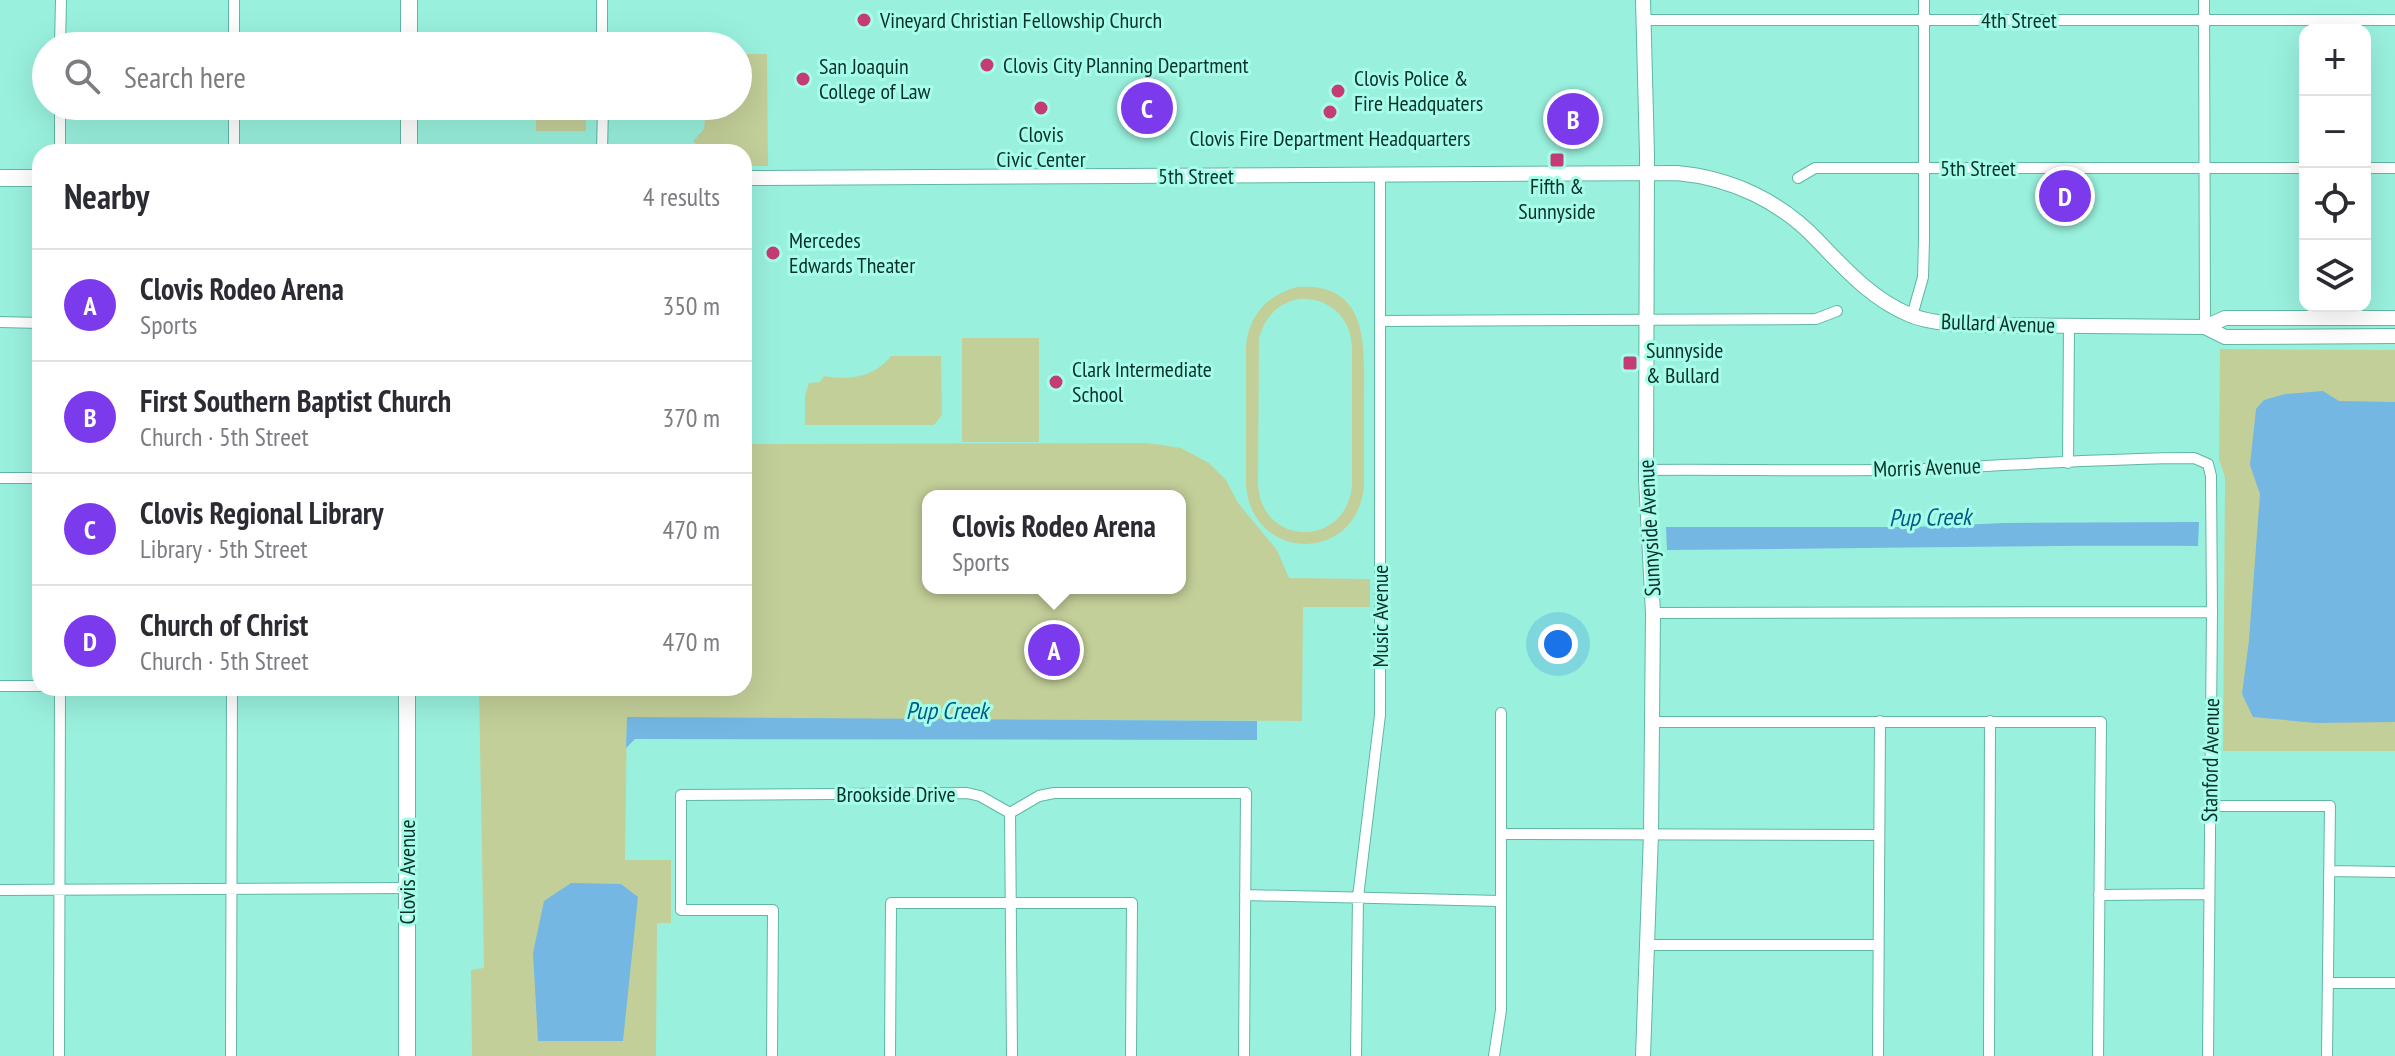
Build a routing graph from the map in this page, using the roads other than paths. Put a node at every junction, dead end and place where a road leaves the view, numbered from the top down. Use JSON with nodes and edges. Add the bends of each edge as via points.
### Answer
{"nodes":[{"id":1,"x":61,"y":0,"type":"edge"},
{"id":2,"x":234,"y":0,"type":"edge"},
{"id":3,"x":409,"y":0,"type":"edge"},
{"id":4,"x":602,"y":0,"type":"edge"},
{"id":5,"x":1643,"y":0,"type":"edge"},
{"id":6,"x":1924,"y":0,"type":"edge"},
{"id":7,"x":2204,"y":0,"type":"edge"},
{"id":8,"x":1643,"y":20,"type":"junction"},
{"id":9,"x":1924,"y":20,"type":"junction"},
{"id":10,"x":2204,"y":20,"type":"junction"},
{"id":11,"x":2395,"y":20,"type":"edge"},
{"id":12,"x":60,"y":32,"type":"edge"},
{"id":13,"x":234,"y":32,"type":"edge"},
{"id":14,"x":409,"y":32,"type":"edge"},
{"id":15,"x":602,"y":32,"type":"edge"},
{"id":16,"x":60,"y":120,"type":"edge"},
{"id":17,"x":234,"y":120,"type":"edge"},
{"id":18,"x":409,"y":120,"type":"edge"},
{"id":19,"x":603,"y":120,"type":"edge"},
{"id":20,"x":60,"y":144,"type":"edge"},
{"id":21,"x":234,"y":144,"type":"edge"},
{"id":22,"x":409,"y":144,"type":"edge"},
{"id":23,"x":602,"y":144,"type":"edge"},
{"id":24,"x":1923,"y":168,"type":"junction"},
{"id":25,"x":2204,"y":168,"type":"junction"},
{"id":26,"x":2299,"y":168,"type":"edge"},
{"id":27,"x":2371,"y":168,"type":"edge"},
{"id":28,"x":2395,"y":168,"type":"edge"},
{"id":29,"x":1647,"y":172,"type":"junction"},
{"id":30,"x":1380,"y":174,"type":"junction"},
{"id":31,"x":0,"y":178,"type":"edge"},
{"id":32,"x":32,"y":178,"type":"edge"},
{"id":33,"x":752,"y":178,"type":"edge"},
{"id":34,"x":1798,"y":178,"type":"dead end"},
{"id":35,"x":1837,"y":311,"type":"dead end"},
{"id":36,"x":1912,"y":316,"type":"junction"},
{"id":37,"x":2395,"y":318,"type":"edge"},
{"id":38,"x":1645,"y":320,"type":"junction"},
{"id":39,"x":1380,"y":321,"type":"junction"},
{"id":40,"x":0,"y":322,"type":"edge"},
{"id":41,"x":32,"y":323,"type":"edge"},
{"id":42,"x":2069,"y":325,"type":"junction"},
{"id":43,"x":2205,"y":327,"type":"junction"},
{"id":44,"x":2395,"y":336,"type":"edge"},
{"id":45,"x":2068,"y":463,"type":"junction"},
{"id":46,"x":2208,"y":464,"type":"joint"},
{"id":47,"x":1646,"y":470,"type":"junction"},
{"id":48,"x":0,"y":478,"type":"edge"},
{"id":49,"x":32,"y":478,"type":"edge"},
{"id":50,"x":2212,"y":612,"type":"junction"},
{"id":51,"x":1653,"y":613,"type":"junction"},
{"id":52,"x":0,"y":686,"type":"edge"},
{"id":53,"x":32,"y":686,"type":"edge"},
{"id":54,"x":60,"y":696,"type":"edge"},
{"id":55,"x":232,"y":696,"type":"edge"},
{"id":56,"x":407,"y":696,"type":"edge"},
{"id":57,"x":1501,"y":713,"type":"dead end"},
{"id":58,"x":1880,"y":721,"type":"junction"},
{"id":59,"x":1990,"y":721,"type":"junction"},
{"id":60,"x":1652,"y":722,"type":"junction"},
{"id":61,"x":2209,"y":806,"type":"junction"},
{"id":62,"x":1010,"y":813,"type":"junction"},
{"id":63,"x":1501,"y":834,"type":"junction"},
{"id":64,"x":1651,"y":834,"type":"junction"},
{"id":65,"x":1878,"y":835,"type":"junction"},
{"id":66,"x":2329,"y":871,"type":"junction"},
{"id":67,"x":2395,"y":872,"type":"edge"},
{"id":68,"x":407,"y":888,"type":"junction"},
{"id":69,"x":0,"y":890,"type":"edge"},
{"id":70,"x":61,"y":890,"type":"junction"},
{"id":71,"x":233,"y":890,"type":"junction"},
{"id":72,"x":2208,"y":894,"type":"junction"},
{"id":73,"x":1245,"y":895,"type":"junction"},
{"id":74,"x":2099,"y":895,"type":"junction"},
{"id":75,"x":1358,"y":897,"type":"junction"},
{"id":76,"x":1500,"y":901,"type":"junction"},
{"id":77,"x":1011,"y":903,"type":"junction"},
{"id":78,"x":1647,"y":945,"type":"junction"},
{"id":79,"x":1878,"y":945,"type":"junction"},
{"id":80,"x":2328,"y":983,"type":"junction"},
{"id":81,"x":2395,"y":983,"type":"edge"},
{"id":82,"x":59,"y":1056,"type":"edge"},
{"id":83,"x":231,"y":1056,"type":"edge"},
{"id":84,"x":407,"y":1056,"type":"edge"},
{"id":85,"x":772,"y":1056,"type":"edge"},
{"id":86,"x":890,"y":1056,"type":"edge"},
{"id":87,"x":1012,"y":1056,"type":"edge"},
{"id":88,"x":1131,"y":1056,"type":"edge"},
{"id":89,"x":1244,"y":1056,"type":"edge"},
{"id":90,"x":1356,"y":1056,"type":"edge"},
{"id":91,"x":1494,"y":1056,"type":"edge"},
{"id":92,"x":1643,"y":1056,"type":"edge"},
{"id":93,"x":1878,"y":1056,"type":"edge"},
{"id":94,"x":1989,"y":1056,"type":"edge"},
{"id":95,"x":2098,"y":1056,"type":"edge"},
{"id":96,"x":2208,"y":1056,"type":"edge"},
{"id":97,"x":2327,"y":1056,"type":"edge"}],
"edges":[{"from":1,"to":12,"type":"street"},
{"from":2,"to":13,"type":"street"},
{"from":3,"to":14,"type":"main road"},
{"from":4,"to":15,"type":"street"},
{"from":5,"to":8,"type":"main road","name":"Sunnyside Avenue"},
{"from":6,"to":9,"type":"street"},
{"from":7,"to":10,"type":"street"},
{"from":8,"to":9,"type":"street","name":"4th Street"},
{"from":8,"to":29,"type":"main road","name":"Sunnyside Avenue"},
{"from":9,"to":10,"type":"street","name":"4th Street"},
{"from":9,"to":24,"type":"street"},
{"from":10,"to":11,"type":"street","name":"4th Street"},
{"from":10,"to":25,"type":"street"},
{"from":16,"to":20,"type":"street"},
{"from":17,"to":21,"type":"street"},
{"from":18,"to":22,"type":"main road"},
{"from":19,"to":23,"type":"street"},
{"from":24,"to":25,"type":"street","name":"5th Street"},
{"from":24,"to":34,"type":"street","name":"5th Street","via":[[1815,168]]},
{"from":24,"to":36,"type":"street","via":[[1923,277]]},
{"from":25,"to":26,"type":"street","name":"5th Street"},
{"from":25,"to":43,"type":"street"},
{"from":27,"to":28,"type":"street"},
{"from":29,"to":30,"type":"main road","name":"5th Street"},
{"from":29,"to":36,"type":"main road","name":"Bullard Avenue","via":[[1700,175],[1750,191],[1805,229],[1866,289]]},
{"from":29,"to":38,"type":"main road","name":"Sunnyside Avenue"},
{"from":30,"to":33,"type":"main road","name":"5th Street"},
{"from":30,"to":39,"type":"street","name":"Music Avenue"},
{"from":31,"to":32,"type":"main road"},
{"from":35,"to":38,"type":"street","via":[[1816,319]]},
{"from":36,"to":42,"type":"main road","name":"Bullard Avenue","via":[[1964,325]]},
{"from":37,"to":43,"type":"main road","name":"Bullard Avenue","via":[[2225,318]]},
{"from":38,"to":39,"type":"street"},
{"from":38,"to":47,"type":"main road","name":"Sunnyside Avenue"},
{"from":39,"to":75,"type":"street","name":"Music Avenue","via":[[1380,715]]},
{"from":40,"to":41,"type":"street"},
{"from":42,"to":43,"type":"main road","name":"Bullard Avenue"},
{"from":42,"to":45,"type":"street"},
{"from":43,"to":44,"type":"main road","name":"Bullard Avenue","via":[[2225,337]]},
{"from":45,"to":46,"type":"street","name":"Morris Avenue","via":[[2194,458]]},
{"from":45,"to":47,"type":"street","name":"Morris Avenue"},
{"from":46,"to":50,"type":"street","name":"Stanford Avenue"},
{"from":47,"to":51,"type":"main road","name":"Sunnyside Avenue"},
{"from":48,"to":49,"type":"street"},
{"from":50,"to":51,"type":"street"},
{"from":50,"to":61,"type":"street","name":"Stanford Avenue"},
{"from":51,"to":60,"type":"main road","name":"Sunnyside Avenue"},
{"from":52,"to":53,"type":"street"},
{"from":54,"to":70,"type":"street"},
{"from":55,"to":71,"type":"street"},
{"from":56,"to":68,"type":"main road","name":"Clovis Avenue"},
{"from":57,"to":63,"type":"street"},
{"from":58,"to":59,"type":"street"},
{"from":58,"to":60,"type":"street"},
{"from":58,"to":65,"type":"street"},
{"from":59,"to":74,"type":"street","via":[[2101,722]]},
{"from":59,"to":94,"type":"street"},
{"from":60,"to":64,"type":"main road","name":"Sunnyside Avenue"},
{"from":61,"to":66,"type":"street","via":[[2330,806]]},
{"from":61,"to":72,"type":"street","name":"Stanford Avenue"},
{"from":62,"to":73,"type":"street","via":[[1054,793],[1246,793]]},
{"from":62,"to":77,"type":"street"},
{"from":62,"to":85,"type":"street","name":"Brookside Drive","via":[[967,793],[681,795],[681,910],[773,910]]},
{"from":63,"to":64,"type":"street"},
{"from":63,"to":76,"type":"street"},
{"from":64,"to":65,"type":"street"},
{"from":64,"to":78,"type":"main road","name":"Sunnyside Avenue"},
{"from":65,"to":79,"type":"street"},
{"from":66,"to":67,"type":"street"},
{"from":66,"to":80,"type":"street"},
{"from":68,"to":71,"type":"street"},
{"from":68,"to":84,"type":"main road","name":"Clovis Avenue"},
{"from":69,"to":70,"type":"street"},
{"from":70,"to":71,"type":"street"},
{"from":70,"to":82,"type":"street"},
{"from":71,"to":83,"type":"street"},
{"from":72,"to":74,"type":"street"},
{"from":72,"to":96,"type":"street","name":"Stanford Avenue"},
{"from":73,"to":75,"type":"street"},
{"from":73,"to":89,"type":"street"},
{"from":74,"to":95,"type":"street"},
{"from":75,"to":76,"type":"street"},
{"from":75,"to":90,"type":"street","name":"Music Avenue"},
{"from":76,"to":91,"type":"street","via":[[1501,1010]]},
{"from":77,"to":86,"type":"street","via":[[891,903]]},
{"from":77,"to":87,"type":"street"},
{"from":77,"to":88,"type":"street","via":[[1132,903]]},
{"from":78,"to":79,"type":"street"},
{"from":78,"to":92,"type":"main road","name":"Sunnyside Avenue"},
{"from":79,"to":93,"type":"street"},
{"from":80,"to":81,"type":"street"},
{"from":80,"to":97,"type":"street"}]}
